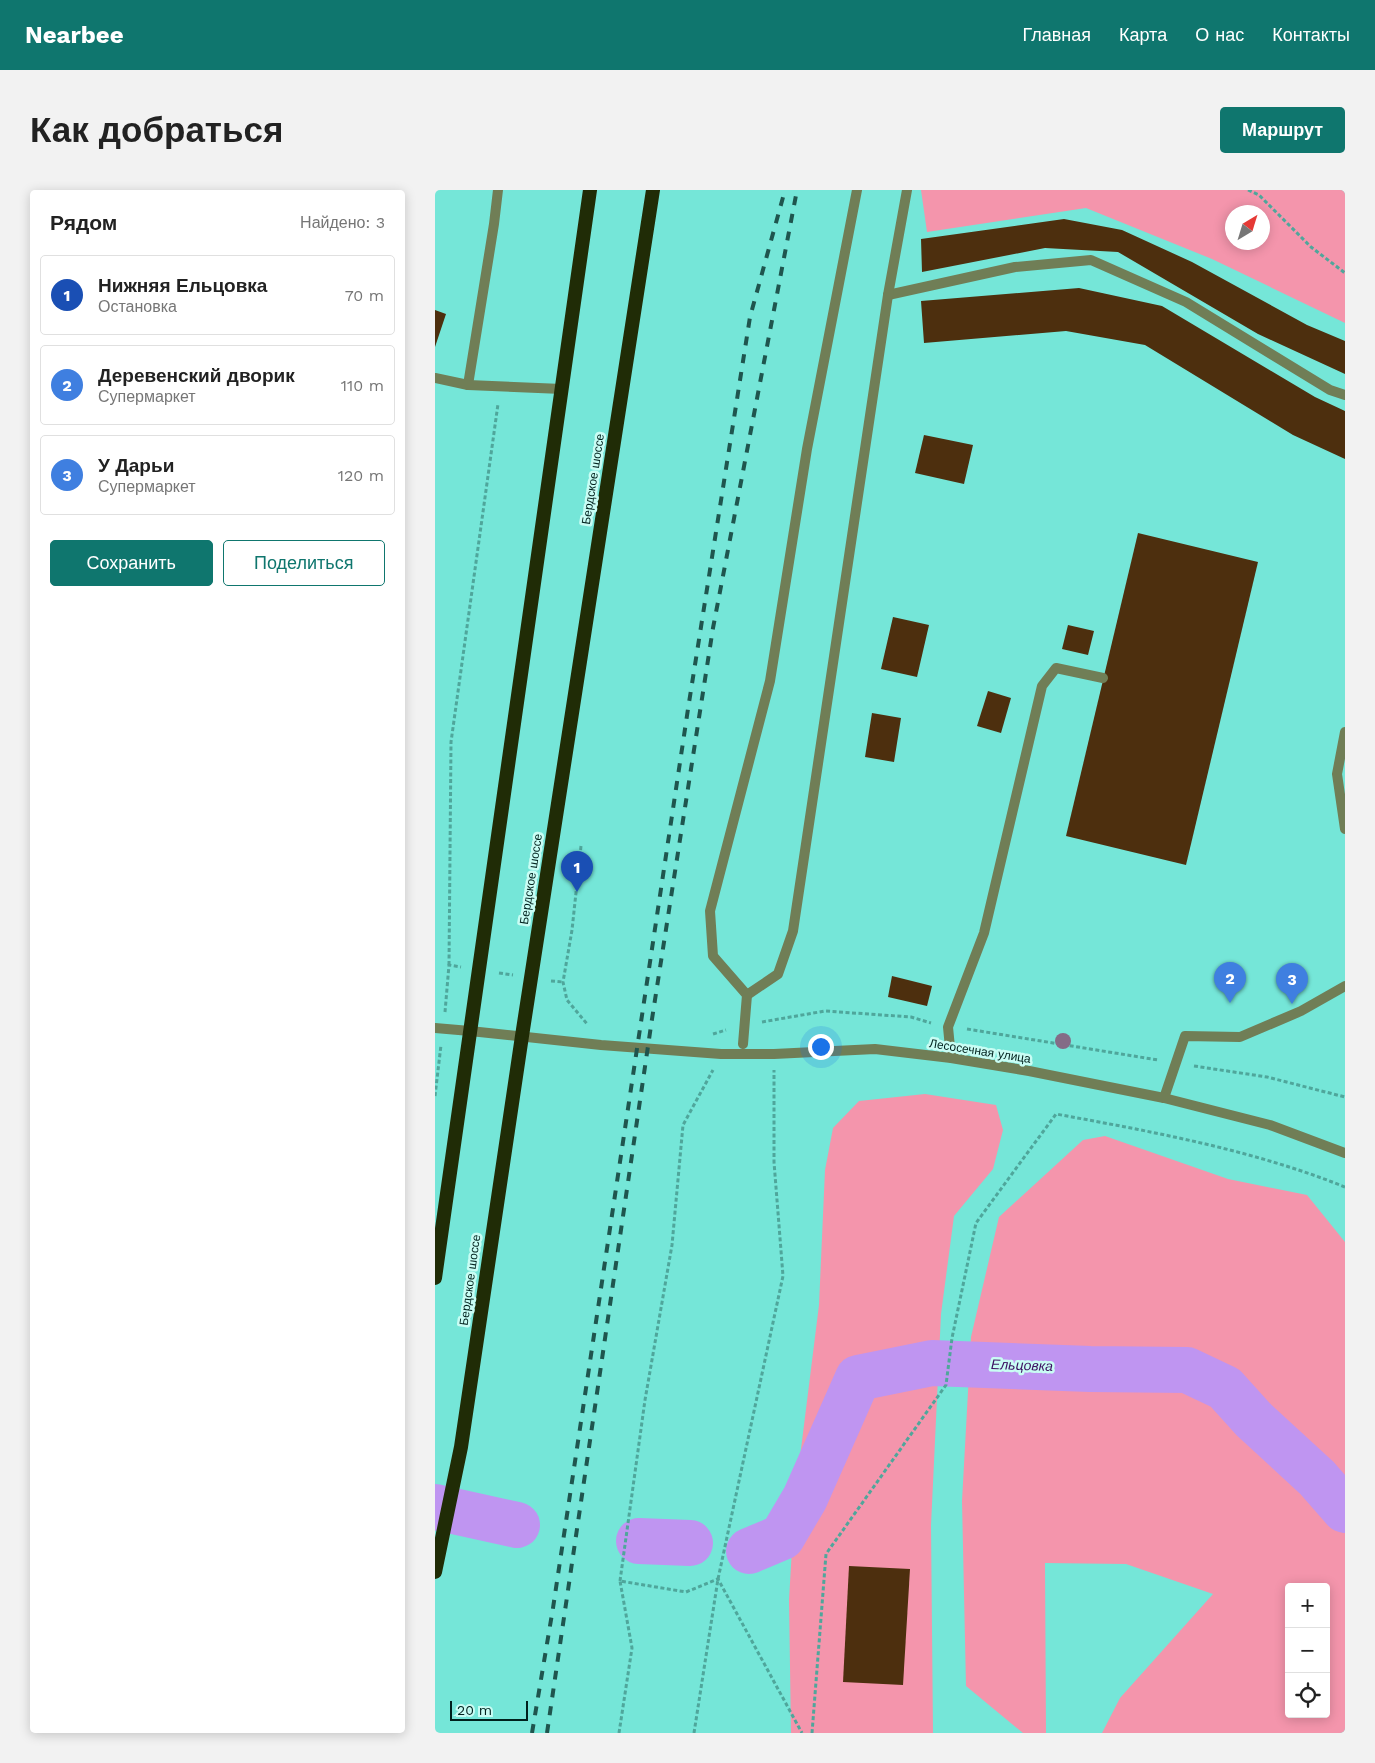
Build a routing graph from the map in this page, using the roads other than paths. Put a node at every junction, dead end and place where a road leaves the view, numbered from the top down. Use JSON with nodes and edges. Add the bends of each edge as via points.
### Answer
{"nodes":[{"id":1,"x":498,"y":190,"type":"edge"},
{"id":2,"x":590,"y":190,"type":"edge"},
{"id":3,"x":653,"y":190,"type":"edge"},
{"id":4,"x":857,"y":190,"type":"edge"},
{"id":5,"x":907,"y":190,"type":"edge"},
{"id":6,"x":889,"y":295,"type":"junction"},
{"id":7,"x":435,"y":378,"type":"edge"},
{"id":8,"x":468,"y":385,"type":"junction"},
{"id":9,"x":562,"y":389,"type":"junction"},
{"id":10,"x":1345,"y":395,"type":"edge"},
{"id":11,"x":1103,"y":678,"type":"dead end"},
{"id":12,"x":1345,"y":732,"type":"edge"},
{"id":13,"x":1345,"y":829,"type":"edge"},
{"id":14,"x":1345,"y":986,"type":"edge"},
{"id":15,"x":747,"y":995,"type":"junction"},
{"id":16,"x":435,"y":1028,"type":"edge"},
{"id":17,"x":470,"y":1031,"type":"junction"},
{"id":18,"x":522,"y":1036,"type":"junction"},
{"id":19,"x":743,"y":1044,"type":"dead end"},
{"id":20,"x":951,"y":1058,"type":"junction"},
{"id":21,"x":1164,"y":1098,"type":"junction"},
{"id":22,"x":1345,"y":1153,"type":"edge"},
{"id":23,"x":435,"y":1278,"type":"edge"},
{"id":24,"x":437,"y":1565,"type":"edge"}],
"edges":[{"from":1,"to":8,"type":"street"},
{"from":2,"to":9,"type":"highway"},
{"from":3,"to":18,"type":"highway","name":"Бердское шоссе"},
{"from":4,"to":15,"type":"street","via":[[807,449],[770,681],[710,910],[713,956]]},
{"from":5,"to":6,"type":"street"},
{"from":6,"to":10,"type":"street","via":[[1015,267],[1091,260],[1186,302],[1330,390]]},
{"from":6,"to":15,"type":"street","via":[[793,931],[778,974]]},
{"from":7,"to":8,"type":"street"},
{"from":8,"to":9,"type":"street"},
{"from":9,"to":17,"type":"highway"},
{"from":11,"to":20,"type":"street","via":[[1056,668],[1042,686],[984,933],[948,1027]]},
{"from":12,"to":13,"type":"street","via":[[1337,774]]},
{"from":14,"to":21,"type":"street","via":[[1301,1011],[1240,1037],[1185,1036]]},
{"from":15,"to":19,"type":"street"},
{"from":16,"to":17,"type":"street"},
{"from":17,"to":18,"type":"street"},
{"from":17,"to":23,"type":"highway"},
{"from":18,"to":20,"type":"street","name":"Лесосечная улица","via":[[721,1054],[875,1049]]},
{"from":18,"to":24,"type":"highway","name":"Бердское шоссе","via":[[461,1446]]},
{"from":20,"to":21,"type":"street","name":"Лесосечная улица"},
{"from":21,"to":22,"type":"street","name":"Лесосечная улица","via":[[1270,1125]]}]}
